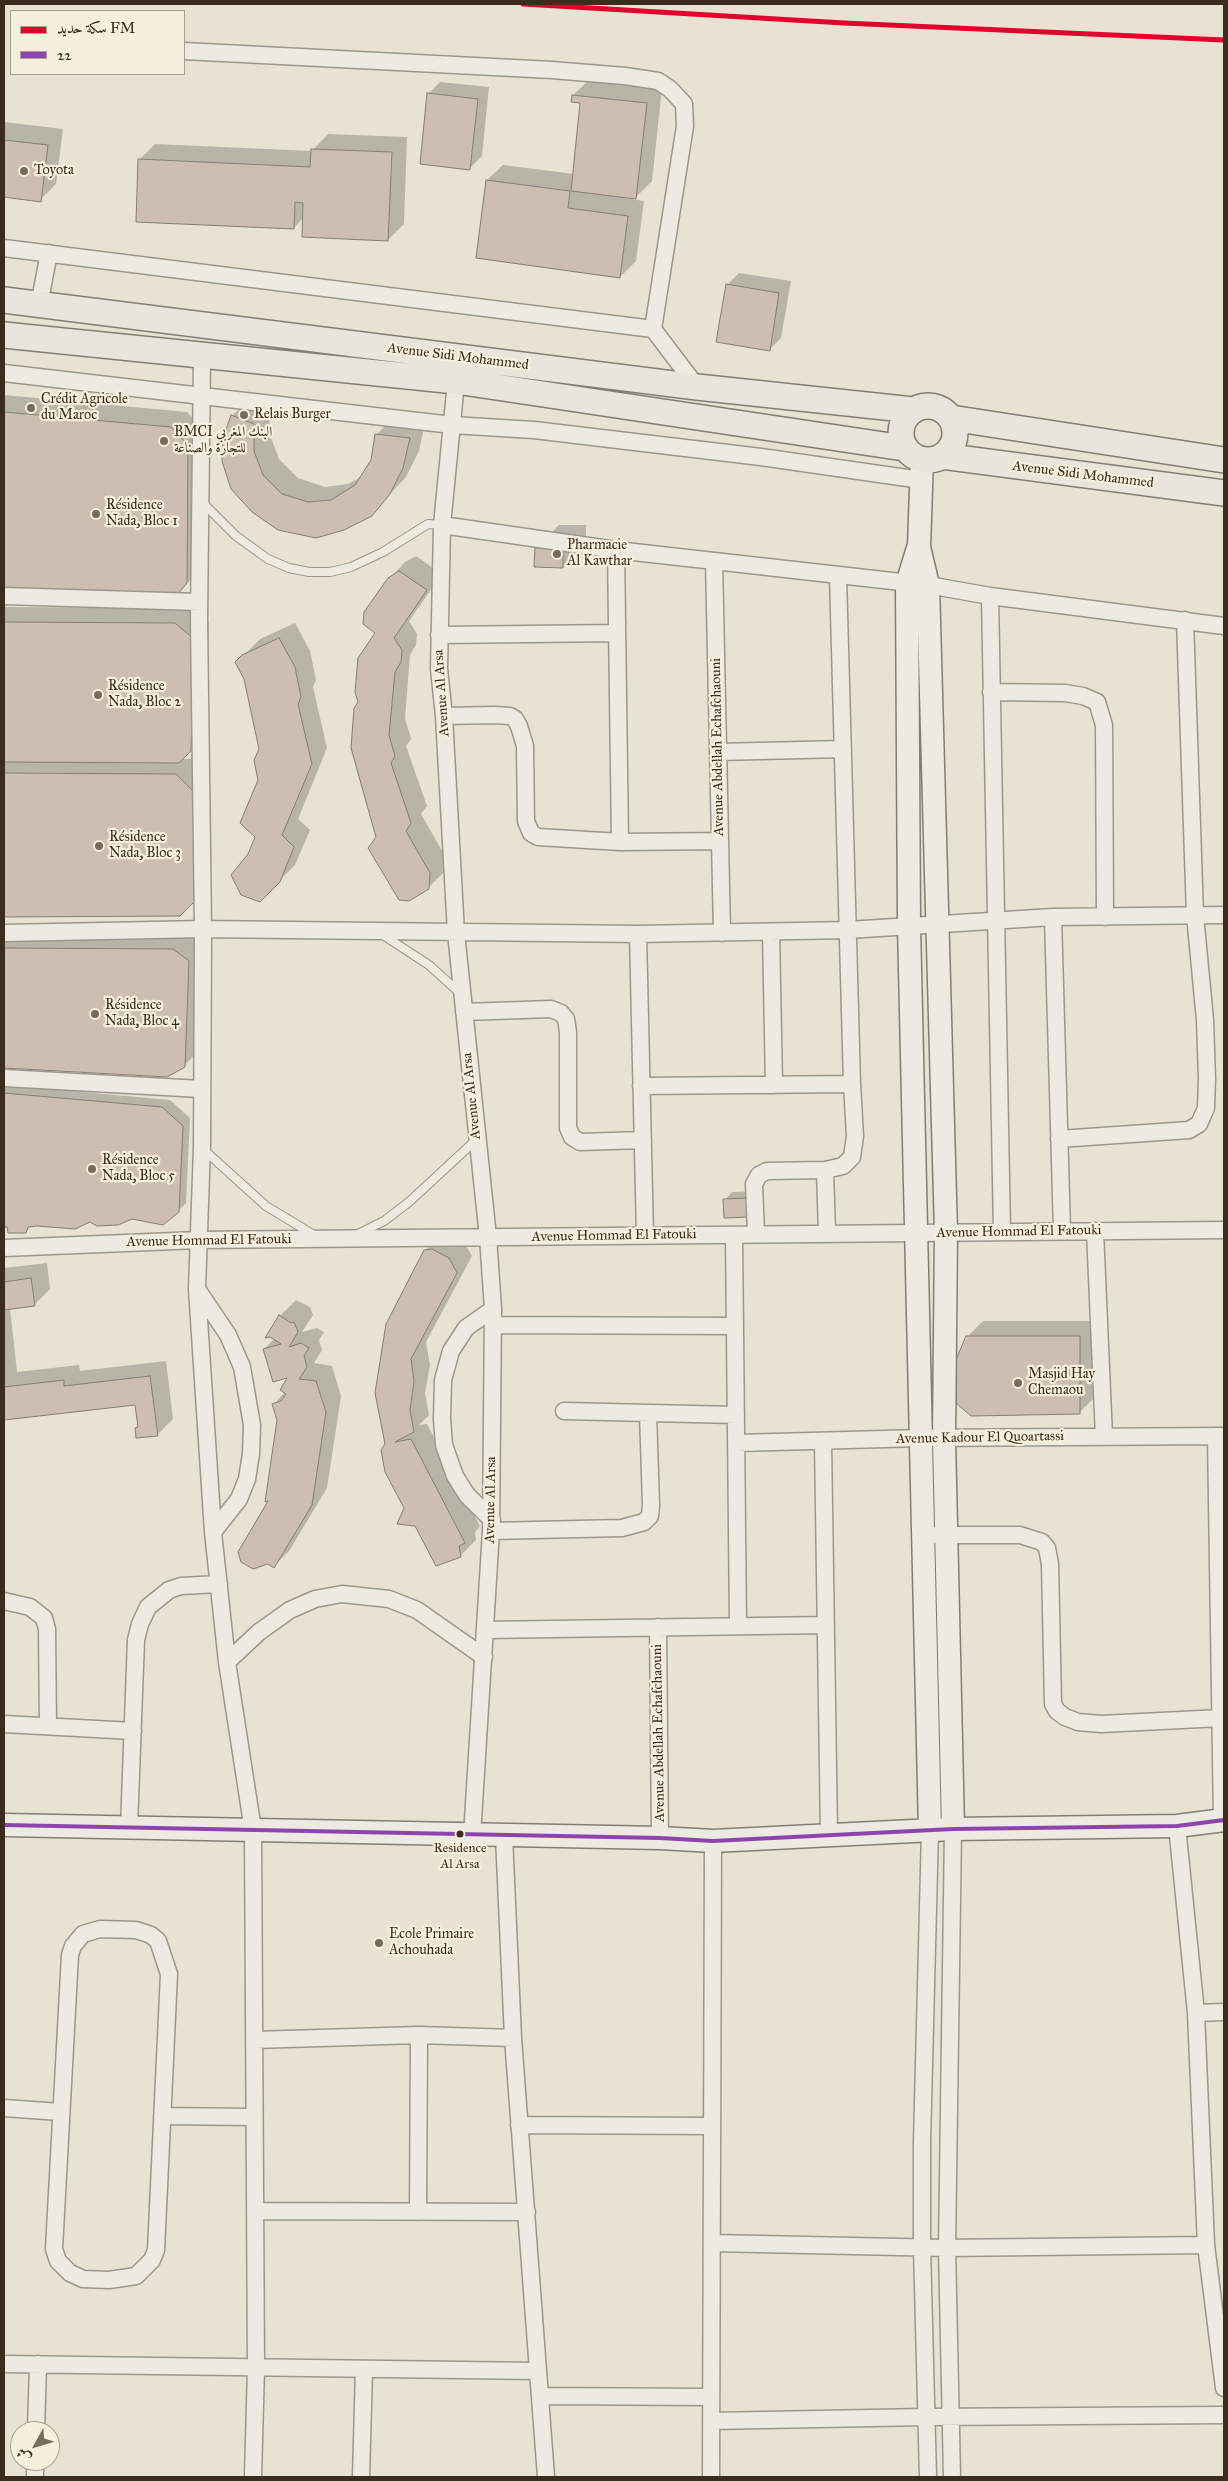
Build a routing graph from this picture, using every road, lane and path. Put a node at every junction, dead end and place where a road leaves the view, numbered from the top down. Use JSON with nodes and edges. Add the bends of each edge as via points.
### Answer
{"nodes":[{"id":1,"x":185,"y":50,"type":"edge"},
{"id":2,"x":4,"y":248,"type":"edge"},
{"id":3,"x":49,"y":253,"type":"junction"},
{"id":4,"x":4,"y":300,"type":"edge"},
{"id":5,"x":39,"y":305,"type":"junction"},
{"id":6,"x":653,"y":329,"type":"junction"},
{"id":7,"x":4,"y":335,"type":"edge"},
{"id":8,"x":202,"y":355,"type":"junction"},
{"id":9,"x":457,"y":369,"type":"junction"},
{"id":10,"x":4,"y":372,"type":"edge"},
{"id":11,"x":697,"y":387,"type":"junction"},
{"id":12,"x":201,"y":396,"type":"junction"},
{"id":13,"x":913,"y":410,"type":"junction"},
{"id":14,"x":951,"y":418,"type":"junction"},
{"id":15,"x":452,"y":425,"type":"junction"},
{"id":16,"x":1224,"y":460,"type":"edge"},
{"id":17,"x":922,"y":461,"type":"junction"},
{"id":18,"x":1224,"y":493,"type":"edge"},
{"id":19,"x":200,"y":500,"type":"junction"},
{"id":20,"x":442,"y":525,"type":"junction"},
{"id":21,"x":616,"y":550,"type":"junction"},
{"id":22,"x":714,"y":561,"type":"junction"},
{"id":23,"x":838,"y":576,"type":"junction"},
{"id":24,"x":918,"y":584,"type":"junction"},
{"id":25,"x":4,"y":596,"type":"edge"},
{"id":26,"x":990,"y":596,"type":"junction"},
{"id":27,"x":199,"y":602,"type":"junction"},
{"id":28,"x":1185,"y":620,"type":"junction"},
{"id":29,"x":1224,"y":626,"type":"edge"},
{"id":30,"x":617,"y":634,"type":"junction"},
{"id":31,"x":439,"y":636,"type":"junction"},
{"id":32,"x":991,"y":692,"type":"junction"},
{"id":33,"x":444,"y":716,"type":"junction"},
{"id":34,"x":843,"y":749,"type":"junction"},
{"id":35,"x":718,"y":752,"type":"junction"},
{"id":36,"x":720,"y":841,"type":"junction"},
{"id":37,"x":620,"y":842,"type":"junction"},
{"id":38,"x":1195,"y":915,"type":"junction"},
{"id":39,"x":1224,"y":915,"type":"edge"},
{"id":40,"x":1053,"y":917,"type":"junction"},
{"id":41,"x":1106,"y":917,"type":"junction"},
{"id":42,"x":995,"y":921,"type":"junction"},
{"id":43,"x":939,"y":925,"type":"junction"},
{"id":44,"x":908,"y":926,"type":"junction"},
{"id":45,"x":203,"y":929,"type":"junction"},
{"id":46,"x":848,"y":930,"type":"junction"},
{"id":47,"x":376,"y":931,"type":"junction"},
{"id":48,"x":722,"y":932,"type":"junction"},
{"id":49,"x":771,"y":932,"type":"junction"},
{"id":50,"x":4,"y":933,"type":"edge"},
{"id":51,"x":456,"y":933,"type":"junction"},
{"id":52,"x":638,"y":934,"type":"junction"},
{"id":53,"x":462,"y":995,"type":"junction"},
{"id":54,"x":464,"y":1012,"type":"junction"},
{"id":55,"x":4,"y":1078,"type":"edge"},
{"id":56,"x":774,"y":1084,"type":"junction"},
{"id":57,"x":852,"y":1084,"type":"junction"},
{"id":58,"x":641,"y":1086,"type":"junction"},
{"id":59,"x":201,"y":1089,"type":"junction"},
{"id":60,"x":1059,"y":1139,"type":"junction"},
{"id":61,"x":476,"y":1140,"type":"junction"},
{"id":62,"x":643,"y":1140,"type":"junction"},
{"id":63,"x":202,"y":1147,"type":"junction"},
{"id":64,"x":825,"y":1170,"type":"junction"},
{"id":65,"x":1224,"y":1230,"type":"edge"},
{"id":66,"x":1062,"y":1231,"type":"junction"},
{"id":67,"x":1096,"y":1231,"type":"junction"},
{"id":68,"x":1002,"y":1232,"type":"junction"},
{"id":69,"x":917,"y":1233,"type":"junction"},
{"id":70,"x":946,"y":1233,"type":"junction"},
{"id":71,"x":756,"y":1234,"type":"junction"},
{"id":72,"x":828,"y":1234,"type":"junction"},
{"id":73,"x":734,"y":1235,"type":"junction"},
{"id":74,"x":645,"y":1236,"type":"junction"},
{"id":75,"x":488,"y":1237,"type":"junction"},
{"id":76,"x":322,"y":1239,"type":"junction"},
{"id":77,"x":349,"y":1239,"type":"junction"},
{"id":78,"x":199,"y":1240,"type":"junction"},
{"id":79,"x":4,"y":1248,"type":"edge"},
{"id":80,"x":197,"y":1288,"type":"junction"},
{"id":81,"x":493,"y":1317,"type":"junction"},
{"id":82,"x":735,"y":1326,"type":"junction"},
{"id":83,"x":564,"y":1412,"type":"dead end"},
{"id":84,"x":648,"y":1413,"type":"junction"},
{"id":85,"x":736,"y":1415,"type":"junction"},
{"id":86,"x":1104,"y":1436,"type":"junction"},
{"id":87,"x":1220,"y":1436,"type":"edge"},
{"id":88,"x":921,"y":1438,"type":"junction"},
{"id":89,"x":944,"y":1439,"type":"junction"},
{"id":90,"x":823,"y":1442,"type":"junction"},
{"id":91,"x":736,"y":1444,"type":"junction"},
{"id":92,"x":492,"y":1525,"type":"junction"},
{"id":93,"x":213,"y":1532,"type":"junction"},
{"id":94,"x":924,"y":1534,"type":"junction"},
{"id":95,"x":947,"y":1535,"type":"junction"},
{"id":96,"x":219,"y":1584,"type":"junction"},
{"id":97,"x":4,"y":1601,"type":"edge"},
{"id":98,"x":826,"y":1625,"type":"junction"},
{"id":99,"x":738,"y":1626,"type":"junction"},
{"id":100,"x":658,"y":1627,"type":"junction"},
{"id":101,"x":486,"y":1630,"type":"junction"},
{"id":102,"x":484,"y":1656,"type":"junction"},
{"id":103,"x":227,"y":1662,"type":"junction"},
{"id":104,"x":1221,"y":1718,"type":"junction"},
{"id":105,"x":4,"y":1724,"type":"edge"},
{"id":106,"x":48,"y":1726,"type":"junction"},
{"id":107,"x":133,"y":1732,"type":"junction"},
{"id":108,"x":1223,"y":1820,"type":"edge"},
{"id":109,"x":4,"y":1825,"type":"edge"},
{"id":110,"x":1176,"y":1826,"type":"junction"},
{"id":111,"x":129,"y":1827,"type":"junction"},
{"id":112,"x":953,"y":1829,"type":"junction"},
{"id":113,"x":253,"y":1830,"type":"junction"},
{"id":114,"x":930,"y":1830,"type":"junction"},
{"id":115,"x":829,"y":1834,"type":"junction"},
{"id":116,"x":472,"y":1836,"type":"junction"},
{"id":117,"x":504,"y":1836,"type":"junction"},
{"id":118,"x":660,"y":1838,"type":"junction"},
{"id":119,"x":713,"y":1841,"type":"junction"},
{"id":120,"x":1224,"y":2012,"type":"edge"},
{"id":121,"x":1196,"y":2013,"type":"junction"},
{"id":122,"x":419,"y":2035,"type":"junction"},
{"id":123,"x":513,"y":2038,"type":"junction"},
{"id":124,"x":254,"y":2040,"type":"junction"},
{"id":125,"x":4,"y":2108,"type":"edge"},
{"id":126,"x":60,"y":2112,"type":"junction"},
{"id":127,"x":162,"y":2116,"type":"junction"},
{"id":128,"x":254,"y":2117,"type":"junction"},
{"id":129,"x":519,"y":2125,"type":"junction"},
{"id":130,"x":712,"y":2126,"type":"junction"},
{"id":131,"x":255,"y":2211,"type":"junction"},
{"id":132,"x":418,"y":2212,"type":"junction"},
{"id":133,"x":527,"y":2212,"type":"junction"},
{"id":134,"x":712,"y":2242,"type":"junction"},
{"id":135,"x":1206,"y":2245,"type":"junction"},
{"id":136,"x":922,"y":2248,"type":"junction"},
{"id":137,"x":947,"y":2248,"type":"junction"},
{"id":138,"x":1219,"y":2298,"type":"edge"},
{"id":139,"x":4,"y":2364,"type":"edge"},
{"id":140,"x":38,"y":2364,"type":"junction"},
{"id":141,"x":256,"y":2368,"type":"junction"},
{"id":142,"x":364,"y":2370,"type":"junction"},
{"id":143,"x":538,"y":2371,"type":"junction"},
{"id":144,"x":1224,"y":2388,"type":"edge"},
{"id":145,"x":540,"y":2396,"type":"junction"},
{"id":146,"x":710,"y":2397,"type":"junction"},
{"id":147,"x":1224,"y":2415,"type":"edge"},
{"id":148,"x":925,"y":2417,"type":"junction"},
{"id":149,"x":951,"y":2417,"type":"junction"},
{"id":150,"x":36,"y":2421,"type":"edge"},
{"id":151,"x":711,"y":2421,"type":"junction"},
{"id":152,"x":252,"y":2477,"type":"edge"},
{"id":153,"x":361,"y":2477,"type":"edge"},
{"id":154,"x":546,"y":2477,"type":"edge"},
{"id":155,"x":711,"y":2477,"type":"edge"},
{"id":156,"x":928,"y":2477,"type":"edge"},
{"id":157,"x":952,"y":2477,"type":"edge"}],
"edges":[{"from":1,"to":6,"type":"street","via":[[552,70],[658,81],[684,104],[685,126]]},
{"from":2,"to":3,"type":"street"},
{"from":3,"to":5,"type":"street"},
{"from":3,"to":6,"type":"street"},
{"from":4,"to":5,"type":"main road","name":"Avenue Sidi Mohammed"},
{"from":5,"to":9,"type":"main road","name":"Avenue Sidi Mohammed"},
{"from":6,"to":11,"type":"street"},
{"from":7,"to":8,"type":"main road","name":"Avenue Sidi Mohammed"},
{"from":8,"to":9,"type":"main road","name":"Avenue Sidi Mohammed"},
{"from":8,"to":12,"type":"street"},
{"from":9,"to":11,"type":"main road","name":"Avenue Sidi Mohammed"},
{"from":9,"to":15,"type":"street","name":"Avenue Al Arsa"},
{"from":9,"to":17,"type":"main road","name":"Avenue Sidi Mohammed"},
{"from":10,"to":12,"type":"street"},
{"from":11,"to":13,"type":"main road","name":"Avenue Sidi Mohammed"},
{"from":12,"to":15,"type":"street"},
{"from":12,"to":19,"type":"street"},
{"from":13,"to":14,"type":"main road","via":[[926,406],[940,409]]},
{"from":13,"to":17,"type":"main road","via":[[903,420],[900,434]]},
{"from":14,"to":16,"type":"main road"},
{"from":14,"to":17,"type":"main road","via":[[955,432],[952,446]]},
{"from":15,"to":17,"type":"street","via":[[534,430],[751,455]]},
{"from":15,"to":20,"type":"street","name":"Avenue Al Arsa"},
{"from":17,"to":18,"type":"main road","name":"Avenue Sidi Mohammed"},
{"from":17,"to":24,"type":"street"},
{"from":19,"to":20,"type":"lane","via":[[236,536],[268,559],[309,572],[351,567],[383,552],[428,524]]},
{"from":19,"to":27,"type":"street"},
{"from":20,"to":21,"type":"street"},
{"from":20,"to":31,"type":"street","name":"Avenue Al Arsa"},
{"from":21,"to":22,"type":"street"},
{"from":21,"to":30,"type":"street"},
{"from":22,"to":23,"type":"street"},
{"from":22,"to":35,"type":"street","name":"Avenue Abdellah Echafchaouni"},
{"from":23,"to":24,"type":"street"},
{"from":23,"to":34,"type":"street"},
{"from":24,"to":26,"type":"street"},
{"from":24,"to":43,"type":"street"},
{"from":24,"to":44,"type":"street"},
{"from":25,"to":27,"type":"street"},
{"from":26,"to":28,"type":"street"},
{"from":26,"to":32,"type":"street"},
{"from":27,"to":45,"type":"street"},
{"from":28,"to":29,"type":"street"},
{"from":28,"to":38,"type":"street"},
{"from":30,"to":31,"type":"street"},
{"from":30,"to":37,"type":"street"},
{"from":31,"to":33,"type":"street","name":"Avenue Al Arsa"},
{"from":32,"to":41,"type":"street","via":[[1064,693],[1097,702],[1104,725]]},
{"from":32,"to":42,"type":"street"},
{"from":33,"to":37,"type":"street","via":[[495,715],[515,719],[525,746],[526,821],[531,832],[552,840]]},
{"from":33,"to":51,"type":"street","name":"Avenue Al Arsa"},
{"from":34,"to":35,"type":"street"},
{"from":34,"to":46,"type":"street"},
{"from":35,"to":36,"type":"street","name":"Avenue Abdellah Echafchaouni"},
{"from":36,"to":37,"type":"street"},
{"from":36,"to":48,"type":"street","name":"Avenue Abdellah Echafchaouni"},
{"from":38,"to":39,"type":"street"},
{"from":38,"to":41,"type":"street"},
{"from":38,"to":60,"type":"street","via":[[1208,1078],[1203,1117],[1199,1124],[1179,1132]]},
{"from":40,"to":41,"type":"street"},
{"from":40,"to":42,"type":"street"},
{"from":40,"to":60,"type":"street"},
{"from":42,"to":43,"type":"street"},
{"from":42,"to":68,"type":"street"},
{"from":43,"to":44,"type":"street"},
{"from":43,"to":70,"type":"street"},
{"from":44,"to":46,"type":"street"},
{"from":44,"to":69,"type":"street"},
{"from":45,"to":47,"type":"street"},
{"from":45,"to":50,"type":"street"},
{"from":45,"to":59,"type":"street"},
{"from":46,"to":49,"type":"street"},
{"from":46,"to":57,"type":"street"},
{"from":47,"to":51,"type":"street"},
{"from":47,"to":53,"type":"lane","via":[[429,965]]},
{"from":48,"to":49,"type":"street"},
{"from":48,"to":52,"type":"street"},
{"from":49,"to":56,"type":"street"},
{"from":51,"to":52,"type":"street"},
{"from":51,"to":53,"type":"street","name":"Avenue Al Arsa"},
{"from":52,"to":58,"type":"street"},
{"from":53,"to":54,"type":"street","name":"Avenue Al Arsa"},
{"from":54,"to":61,"type":"street","name":"Avenue Al Arsa"},
{"from":54,"to":62,"type":"street","via":[[551,1009],[562,1013],[568,1032],[568,1128],[572,1137],[580,1142]]},
{"from":55,"to":59,"type":"street"},
{"from":56,"to":57,"type":"street"},
{"from":56,"to":58,"type":"street"},
{"from":57,"to":64,"type":"street","via":[[855,1136],[852,1157],[843,1166]]},
{"from":58,"to":62,"type":"street"},
{"from":59,"to":63,"type":"street"},
{"from":60,"to":66,"type":"street"},
{"from":61,"to":75,"type":"street","name":"Avenue Al Arsa"},
{"from":61,"to":77,"type":"lane","via":[[409,1202],[384,1221]]},
{"from":62,"to":74,"type":"street"},
{"from":63,"to":76,"type":"lane","via":[[266,1206]]},
{"from":63,"to":78,"type":"street"},
{"from":64,"to":71,"type":"street","via":[[767,1171],[759,1175],[754,1184]]},
{"from":64,"to":72,"type":"street"},
{"from":65,"to":67,"type":"street","name":"Avenue Hommad El Fatouki"},
{"from":66,"to":67,"type":"street","name":"Avenue Hommad El Fatouki"},
{"from":66,"to":68,"type":"street","name":"Avenue Hommad El Fatouki"},
{"from":67,"to":86,"type":"street"},
{"from":68,"to":70,"type":"street","name":"Avenue Hommad El Fatouki"},
{"from":69,"to":70,"type":"street","name":"Avenue Hommad El Fatouki"},
{"from":69,"to":72,"type":"street","name":"Avenue Hommad El Fatouki"},
{"from":69,"to":88,"type":"street"},
{"from":70,"to":89,"type":"street"},
{"from":71,"to":72,"type":"street","name":"Avenue Hommad El Fatouki"},
{"from":71,"to":73,"type":"street","name":"Avenue Hommad El Fatouki"},
{"from":73,"to":74,"type":"street","name":"Avenue Hommad El Fatouki"},
{"from":73,"to":82,"type":"street"},
{"from":74,"to":75,"type":"street","name":"Avenue Hommad El Fatouki"},
{"from":75,"to":77,"type":"street","name":"Avenue Hommad El Fatouki"},
{"from":75,"to":81,"type":"street","name":"Avenue Al Arsa"},
{"from":76,"to":77,"type":"street","name":"Avenue Hommad El Fatouki"},
{"from":76,"to":78,"type":"street","name":"Avenue Hommad El Fatouki"},
{"from":78,"to":79,"type":"street","name":"Avenue Hommad El Fatouki"},
{"from":78,"to":80,"type":"street"},
{"from":80,"to":93,"type":"street"},
{"from":80,"to":93,"type":"street","via":[[228,1335],[242,1367],[252,1425],[247,1479],[238,1499]]},
{"from":81,"to":82,"type":"street"},
{"from":81,"to":92,"type":"street","name":"Avenue Al Arsa"},
{"from":81,"to":92,"type":"street","via":[[466,1328],[451,1351],[443,1380],[442,1419],[444,1444],[454,1476]]},
{"from":82,"to":85,"type":"street"},
{"from":83,"to":84,"type":"street"},
{"from":84,"to":85,"type":"street"},
{"from":84,"to":92,"type":"street","via":[[651,1505],[650,1516],[644,1522],[622,1528]]},
{"from":85,"to":91,"type":"street"},
{"from":86,"to":87,"type":"street","name":"Avenue Kadour El Quoartassi"},
{"from":86,"to":89,"type":"street","name":"Avenue Kadour El Quoartassi"},
{"from":87,"to":104,"type":"street"},
{"from":88,"to":89,"type":"street","name":"Avenue Kadour El Quoartassi"},
{"from":88,"to":90,"type":"street","name":"Avenue Kadour El Quoartassi"},
{"from":88,"to":94,"type":"street"},
{"from":89,"to":95,"type":"street"},
{"from":90,"to":91,"type":"street","name":"Avenue Kadour El Quoartassi"},
{"from":90,"to":98,"type":"street"},
{"from":91,"to":99,"type":"street"},
{"from":92,"to":101,"type":"street","name":"Avenue Al Arsa"},
{"from":93,"to":96,"type":"street"},
{"from":94,"to":95,"type":"street"},
{"from":94,"to":114,"type":"street"},
{"from":95,"to":104,"type":"street","via":[[1020,1535],[1042,1542],[1047,1548],[1053,1704],[1065,1717],[1100,1724]]},
{"from":95,"to":112,"type":"street"},
{"from":96,"to":103,"type":"street"},
{"from":96,"to":107,"type":"street","via":[[181,1586],[169,1590],[148,1607],[136,1640]]},
{"from":97,"to":106,"type":"street","via":[[30,1607],[44,1618],[47,1629]]},
{"from":98,"to":99,"type":"street"},
{"from":98,"to":115,"type":"street"},
{"from":99,"to":100,"type":"street"},
{"from":100,"to":101,"type":"street"},
{"from":100,"to":118,"type":"street","name":"Avenue Abdellah Echafchaouni"},
{"from":101,"to":102,"type":"street","name":"Avenue Al Arsa"},
{"from":102,"to":103,"type":"street","via":[[417,1610],[389,1599],[342,1594],[314,1599],[290,1610],[259,1632]]},
{"from":102,"to":116,"type":"street","name":"Avenue Al Arsa"},
{"from":103,"to":113,"type":"street"},
{"from":104,"to":108,"type":"street"},
{"from":105,"to":106,"type":"street"},
{"from":106,"to":107,"type":"street"},
{"from":107,"to":111,"type":"street"},
{"from":108,"to":110,"type":"street"},
{"from":109,"to":111,"type":"street"},
{"from":110,"to":112,"type":"street"},
{"from":110,"to":121,"type":"street"},
{"from":111,"to":113,"type":"street"},
{"from":112,"to":114,"type":"street"},
{"from":112,"to":137,"type":"street"},
{"from":113,"to":116,"type":"street"},
{"from":113,"to":124,"type":"street"},
{"from":114,"to":115,"type":"street"},
{"from":114,"to":136,"type":"street"},
{"from":115,"to":119,"type":"street"},
{"from":116,"to":117,"type":"street"},
{"from":117,"to":118,"type":"street"},
{"from":117,"to":123,"type":"street"},
{"from":118,"to":119,"type":"street"},
{"from":119,"to":130,"type":"street"},
{"from":120,"to":121,"type":"street"},
{"from":121,"to":135,"type":"street"},
{"from":122,"to":123,"type":"street"},
{"from":122,"to":124,"type":"street"},
{"from":122,"to":132,"type":"street"},
{"from":123,"to":129,"type":"street"},
{"from":124,"to":128,"type":"street"},
{"from":125,"to":126,"type":"street"},
{"from":126,"to":127,"type":"street","via":[[55,2256],[70,2273],[83,2279],[136,2276],[152,2260],[156,2250]]},
{"from":126,"to":127,"type":"street","via":[[73,1946],[89,1931],[136,1930],[158,1941],[169,1974]]},
{"from":127,"to":128,"type":"street"},
{"from":128,"to":131,"type":"street"},
{"from":129,"to":130,"type":"street"},
{"from":129,"to":133,"type":"street"},
{"from":130,"to":134,"type":"street"},
{"from":131,"to":132,"type":"street"},
{"from":131,"to":141,"type":"street"},
{"from":132,"to":133,"type":"street"},
{"from":133,"to":143,"type":"street"},
{"from":134,"to":136,"type":"street"},
{"from":134,"to":146,"type":"street"},
{"from":135,"to":137,"type":"street"},
{"from":135,"to":138,"type":"street"},
{"from":136,"to":137,"type":"street"},
{"from":136,"to":148,"type":"street"},
{"from":137,"to":149,"type":"street"},
{"from":138,"to":144,"type":"street"},
{"from":139,"to":140,"type":"street"},
{"from":140,"to":141,"type":"street"},
{"from":140,"to":150,"type":"street"},
{"from":141,"to":142,"type":"street"},
{"from":141,"to":152,"type":"street"},
{"from":142,"to":143,"type":"street"},
{"from":142,"to":153,"type":"street"},
{"from":143,"to":145,"type":"street"},
{"from":145,"to":146,"type":"street"},
{"from":145,"to":154,"type":"street"},
{"from":146,"to":151,"type":"street"},
{"from":147,"to":149,"type":"street"},
{"from":148,"to":149,"type":"street"},
{"from":148,"to":151,"type":"street"},
{"from":148,"to":156,"type":"street"},
{"from":149,"to":157,"type":"street"},
{"from":151,"to":155,"type":"street"}]}
